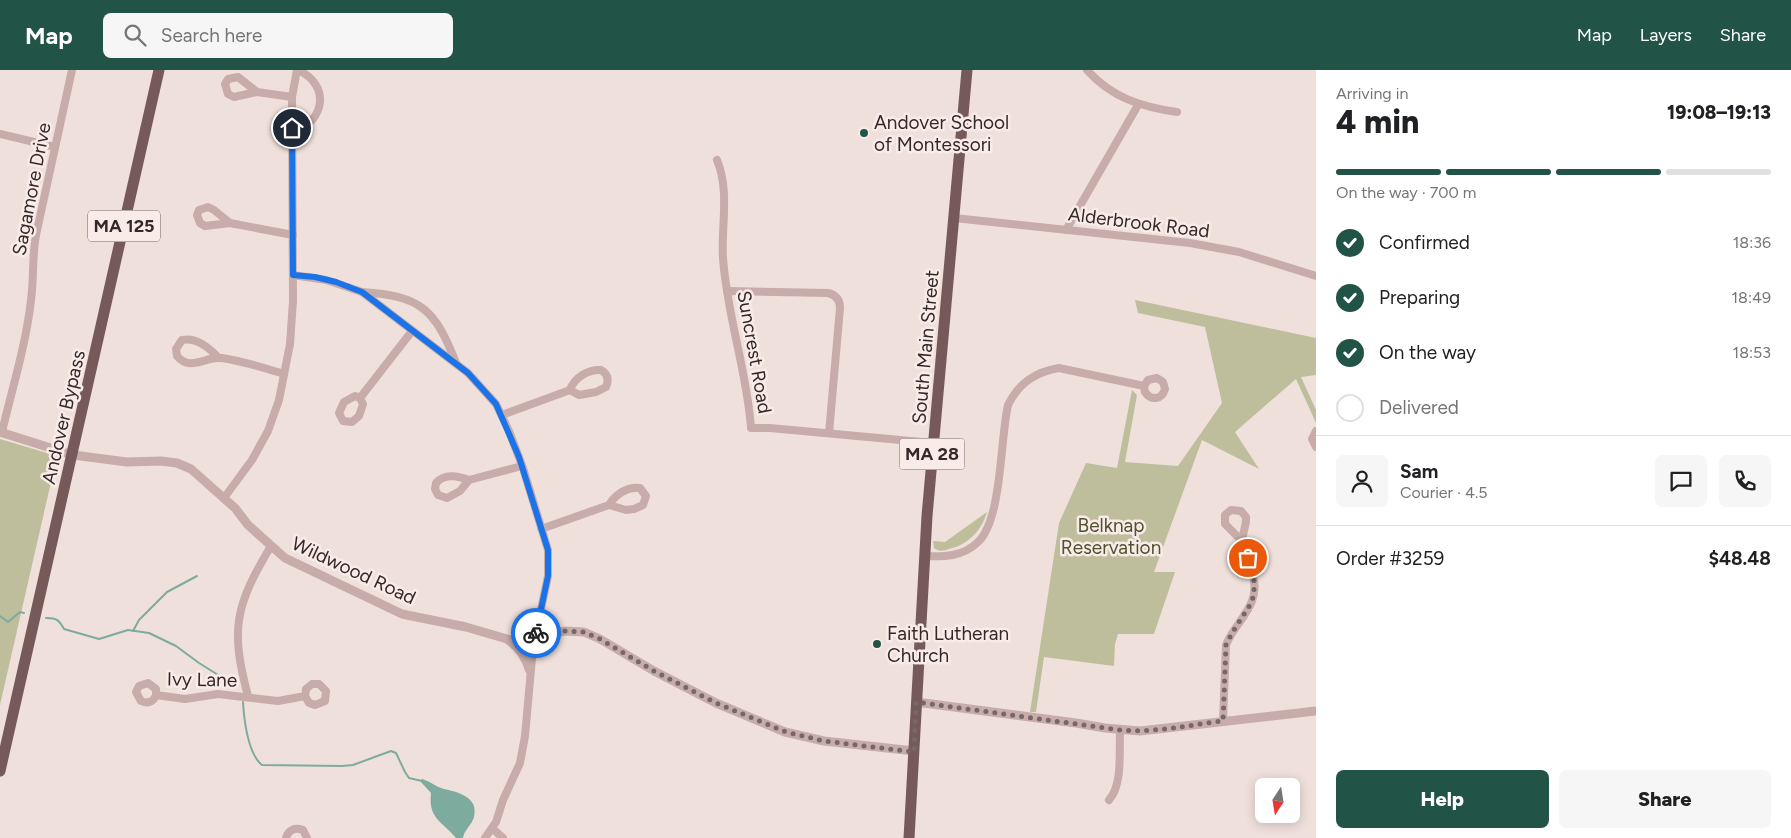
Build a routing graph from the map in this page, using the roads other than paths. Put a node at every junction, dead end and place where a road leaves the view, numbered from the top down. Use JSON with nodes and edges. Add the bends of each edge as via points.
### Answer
{"nodes":[{"id":1,"x":72,"y":70,"type":"edge"},
{"id":2,"x":159,"y":70,"type":"edge"},
{"id":3,"x":298,"y":70,"type":"edge"},
{"id":4,"x":967,"y":70,"type":"edge"},
{"id":5,"x":1088,"y":70,"type":"edge"},
{"id":6,"x":257,"y":92,"type":"dead end"},
{"id":7,"x":292,"y":97,"type":"junction"},
{"id":8,"x":1138,"y":105,"type":"junction"},
{"id":9,"x":1177,"y":112,"type":"dead end"},
{"id":10,"x":0,"y":134,"type":"edge"},
{"id":11,"x":292,"y":134,"type":"junction"},
{"id":12,"x":55,"y":147,"type":"junction"},
{"id":13,"x":717,"y":160,"type":"dead end"},
{"id":14,"x":954,"y":218,"type":"junction"},
{"id":15,"x":230,"y":223,"type":"dead end"},
{"id":16,"x":1066,"y":230,"type":"junction"},
{"id":17,"x":293,"y":235,"type":"junction"},
{"id":18,"x":293,"y":275,"type":"junction"},
{"id":19,"x":1316,"y":276,"type":"edge"},
{"id":20,"x":727,"y":291,"type":"junction"},
{"id":21,"x":362,"y":292,"type":"junction"},
{"id":22,"x":412,"y":330,"type":"junction"},
{"id":23,"x":220,"y":358,"type":"junction"},
{"id":24,"x":456,"y":364,"type":"junction"},
{"id":25,"x":284,"y":374,"type":"junction"},
{"id":26,"x":1144,"y":386,"type":"dead end"},
{"id":27,"x":570,"y":390,"type":"junction"},
{"id":28,"x":360,"y":398,"type":"dead end"},
{"id":29,"x":502,"y":415,"type":"junction"},
{"id":30,"x":1316,"y":431,"type":"edge"},
{"id":31,"x":1,"y":432,"type":"edge"},
{"id":32,"x":829,"y":433,"type":"junction"},
{"id":33,"x":933,"y":443,"type":"junction"},
{"id":34,"x":1316,"y":447,"type":"edge"},
{"id":35,"x":73,"y":455,"type":"junction"},
{"id":36,"x":522,"y":466,"type":"junction"},
{"id":37,"x":469,"y":480,"type":"dead end"},
{"id":38,"x":224,"y":498,"type":"junction"},
{"id":39,"x":609,"y":505,"type":"junction"},
{"id":40,"x":540,"y":529,"type":"junction"},
{"id":41,"x":1243,"y":542,"type":"dead end"},
{"id":42,"x":271,"y":546,"type":"junction"},
{"id":43,"x":924,"y":556,"type":"junction"},
{"id":44,"x":535,"y":638,"type":"junction"},
{"id":45,"x":505,"y":640,"type":"junction"},
{"id":46,"x":530,"y":674,"type":"junction"},
{"id":47,"x":156,"y":695,"type":"dead end"},
{"id":48,"x":248,"y":696,"type":"junction"},
{"id":49,"x":305,"y":696,"type":"dead end"},
{"id":50,"x":916,"y":702,"type":"junction"},
{"id":51,"x":1316,"y":712,"type":"edge"},
{"id":52,"x":1223,"y":721,"type":"junction"},
{"id":53,"x":1120,"y":730,"type":"junction"},
{"id":54,"x":914,"y":752,"type":"junction"},
{"id":55,"x":0,"y":771,"type":"edge"},
{"id":56,"x":1109,"y":800,"type":"dead end"},
{"id":57,"x":492,"y":828,"type":"junction"},
{"id":58,"x":286,"y":838,"type":"edge"},
{"id":59,"x":308,"y":838,"type":"edge"},
{"id":60,"x":485,"y":838,"type":"edge"},
{"id":61,"x":503,"y":838,"type":"edge"},
{"id":62,"x":910,"y":838,"type":"edge"}],
"edges":[{"from":1,"to":12,"type":"street","name":"Sagamore Drive"},
{"from":2,"to":35,"type":"main road","name":"Andover Bypass","number":"MA 125"},
{"from":3,"to":7,"type":"street"},
{"from":3,"to":11,"type":"street","via":[[312,78],[320,99],[314,120]]},
{"from":4,"to":14,"type":"main road","name":"South Main Street","number":"MA 28"},
{"from":5,"to":8,"type":"street","via":[[1109,90]]},
{"from":6,"to":7,"type":"street"},
{"from":7,"to":11,"type":"street"},
{"from":8,"to":9,"type":"street"},
{"from":8,"to":16,"type":"street"},
{"from":10,"to":12,"type":"street"},
{"from":11,"to":17,"type":"street"},
{"from":12,"to":31,"type":"street","name":"Sagamore Drive","via":[[33,250],[28,321]]},
{"from":13,"to":20,"type":"street","name":"Suncrest Road","via":[[725,198],[723,259]]},
{"from":14,"to":16,"type":"street","name":"Alderbrook Road"},
{"from":14,"to":33,"type":"main road","name":"South Main Street","number":"MA 28"},
{"from":15,"to":17,"type":"street"},
{"from":16,"to":19,"type":"street","name":"Alderbrook Road","via":[[1218,248]]},
{"from":17,"to":18,"type":"street"},
{"from":18,"to":21,"type":"street","via":[[320,278]]},
{"from":18,"to":25,"type":"street","via":[[292,327]]},
{"from":20,"to":32,"type":"street","name":"Suncrest Road","via":[[751,428]]},
{"from":20,"to":32,"type":"street","via":[[828,294],[837,298],[840,308]]},
{"from":21,"to":22,"type":"street"},
{"from":21,"to":24,"type":"street","via":[[398,296],[422,308],[439,325]]},
{"from":22,"to":24,"type":"street"},
{"from":22,"to":28,"type":"street"},
{"from":23,"to":23,"type":"street","via":[[200,363],[186,362],[177,356],[176,348],[182,340],[192,340]]},
{"from":23,"to":25,"type":"street"},
{"from":24,"to":29,"type":"street","via":[[480,386]]},
{"from":25,"to":38,"type":"street","via":[[268,431],[252,460]]},
{"from":26,"to":43,"type":"street","via":[[1059,368],[1026,380],[1008,405],[994,512],[986,533],[977,544],[963,552]]},
{"from":27,"to":27,"type":"street","via":[[579,395],[596,392],[606,387],[607,376],[601,370],[590,372],[574,380]]},
{"from":27,"to":29,"type":"street"},
{"from":29,"to":36,"type":"street"},
{"from":30,"to":34,"type":"street","via":[[1312,439]]},
{"from":31,"to":35,"type":"street","name":"Wildwood Road"},
{"from":32,"to":33,"type":"street","name":"Suncrest Road"},
{"from":33,"to":43,"type":"main road","name":"South Main Street","number":"MA 28"},
{"from":35,"to":38,"type":"street","name":"Wildwood Road","via":[[127,462],[177,463],[192,469]]},
{"from":35,"to":55,"type":"main road","name":"Andover Bypass","number":"MA 125"},
{"from":36,"to":37,"type":"street"},
{"from":36,"to":40,"type":"street"},
{"from":38,"to":42,"type":"street","name":"Wildwood Road"},
{"from":39,"to":39,"type":"street","via":[[620,493],[634,488],[640,488],[646,496],[643,505],[634,509]]},
{"from":39,"to":40,"type":"street"},
{"from":40,"to":44,"type":"street","via":[[548,550],[549,568]]},
{"from":41,"to":52,"type":"street","via":[[1255,590],[1250,605],[1226,645]]},
{"from":42,"to":45,"type":"street","name":"Wildwood Road","via":[[295,563],[393,610]]},
{"from":42,"to":48,"type":"street","name":"Ivy Lane","via":[[238,617],[237,643]]},
{"from":43,"to":50,"type":"main road","name":"South Main Street","number":"MA 28"},
{"from":44,"to":45,"type":"street","name":"Wildwood Road"},
{"from":44,"to":46,"type":"street"},
{"from":44,"to":54,"type":"street","name":"Wildwood Road","via":[[565,631],[584,632],[716,703],[777,729],[824,741]]},
{"from":45,"to":46,"type":"street","via":[[522,654]]},
{"from":46,"to":57,"type":"street","via":[[520,763]]},
{"from":47,"to":48,"type":"street","name":"Ivy Lane","via":[[185,699],[218,694]]},
{"from":48,"to":49,"type":"street","name":"Ivy Lane","via":[[278,701]]},
{"from":50,"to":53,"type":"street"},
{"from":50,"to":54,"type":"main road","name":"South Main Street","number":"MA 28"},
{"from":51,"to":52,"type":"street"},
{"from":52,"to":53,"type":"street","via":[[1148,731]]},
{"from":53,"to":56,"type":"street","via":[[1118,784]]},
{"from":54,"to":62,"type":"main road","name":"South Main Street","number":"MA 28"},
{"from":57,"to":60,"type":"street"},
{"from":57,"to":61,"type":"street"},
{"from":58,"to":59,"type":"street","via":[[296,828],[303,830]]}]}
